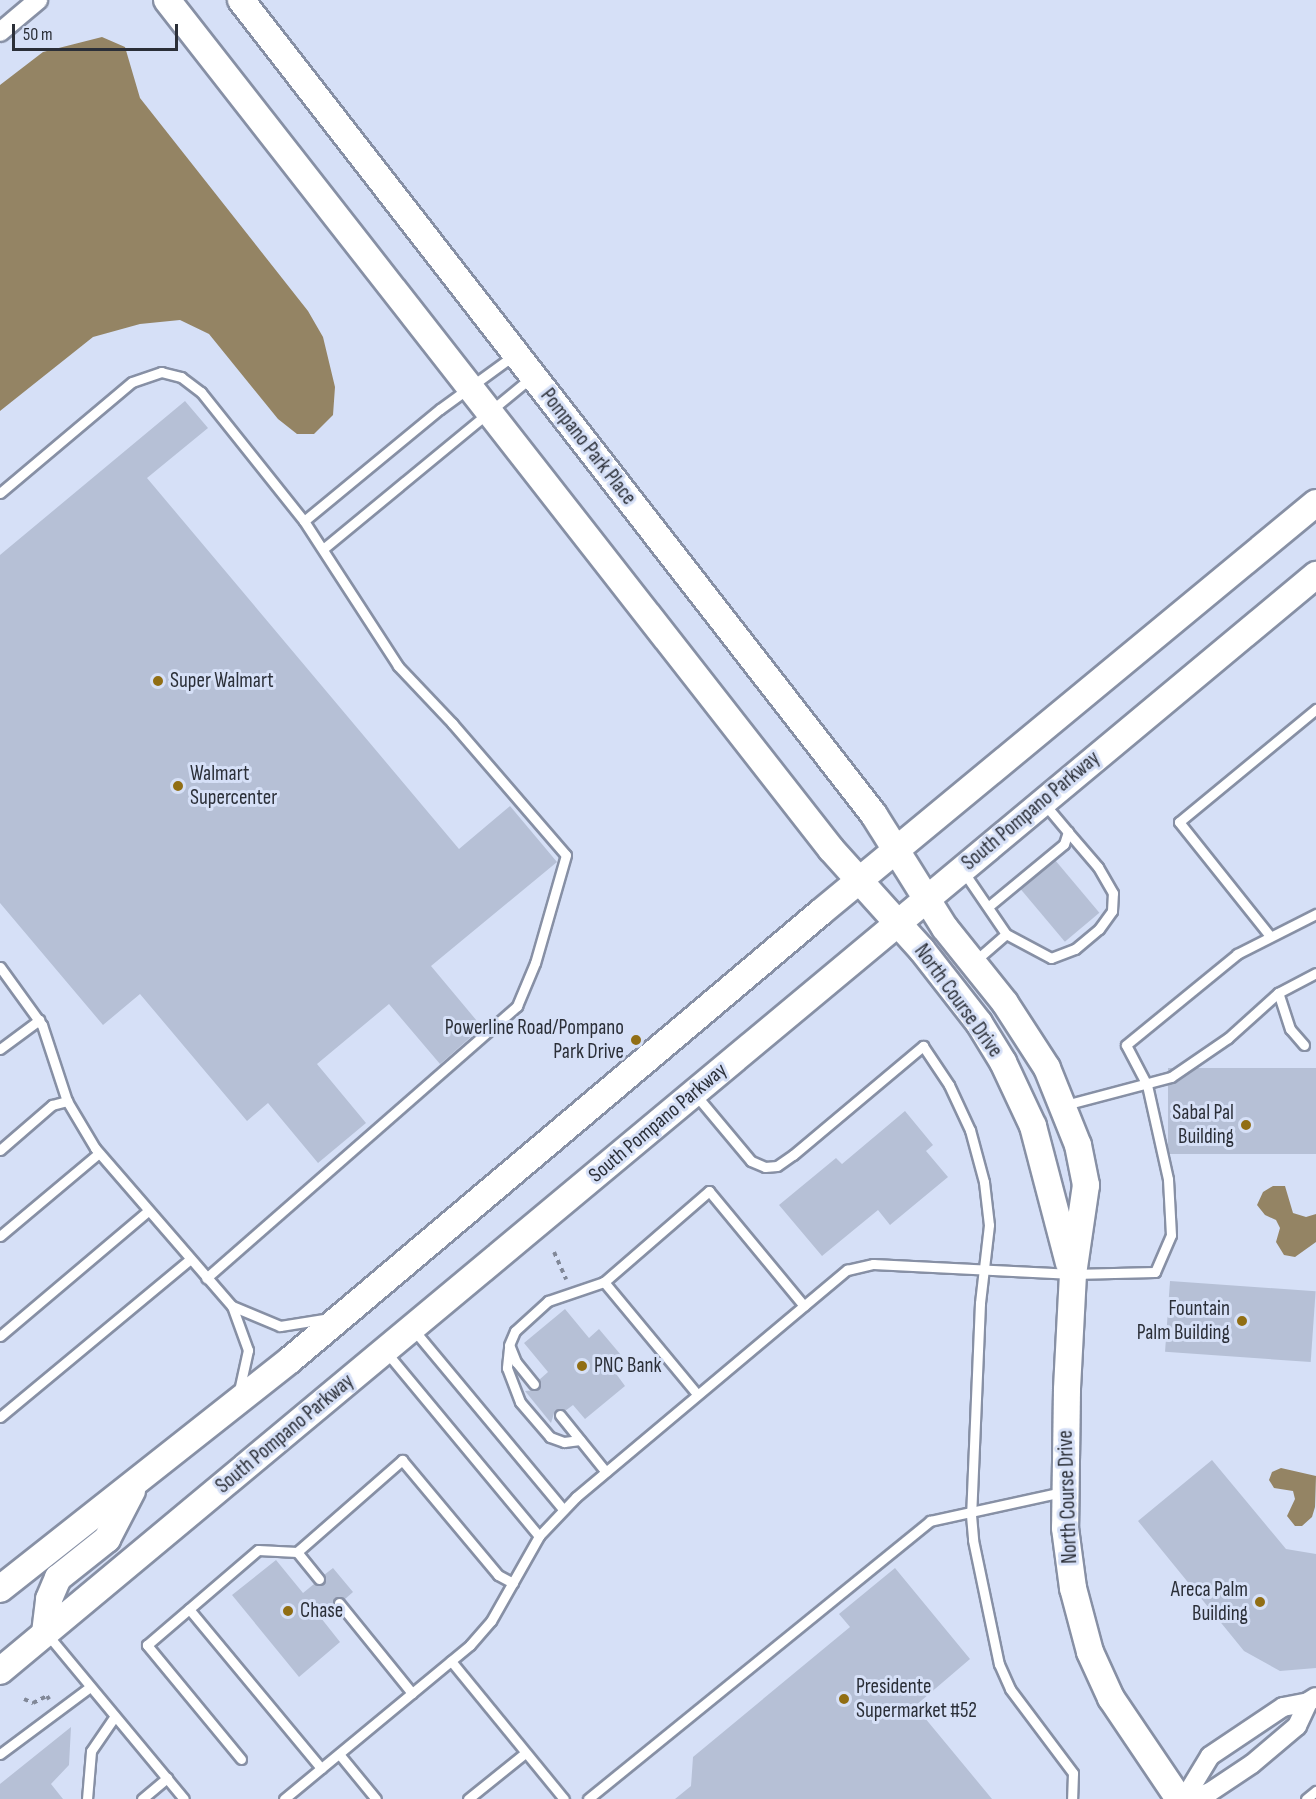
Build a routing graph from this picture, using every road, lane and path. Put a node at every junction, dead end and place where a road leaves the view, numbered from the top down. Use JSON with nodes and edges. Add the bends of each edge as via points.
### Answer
{"nodes":[{"id":1,"x":38,"y":0,"type":"edge"},
{"id":2,"x":167,"y":0,"type":"edge"},
{"id":3,"x":242,"y":0,"type":"edge"},
{"id":4,"x":0,"y":32,"type":"edge"},
{"id":5,"x":516,"y":354,"type":"junction"},
{"id":6,"x":533,"y":376,"type":"junction"},
{"id":7,"x":470,"y":389,"type":"junction"},
{"id":8,"x":490,"y":414,"type":"junction"},
{"id":9,"x":0,"y":493,"type":"edge"},
{"id":10,"x":1316,"y":503,"type":"edge"},
{"id":11,"x":304,"y":520,"type":"junction"},
{"id":12,"x":323,"y":549,"type":"junction"},
{"id":13,"x":1316,"y":574,"type":"edge"},
{"id":14,"x":1316,"y":710,"type":"edge"},
{"id":15,"x":1043,"y":802,"type":"junction"},
{"id":16,"x":1068,"y":832,"type":"junction"},
{"id":17,"x":898,"y":851,"type":"junction"},
{"id":18,"x":961,"y":870,"type":"junction"},
{"id":19,"x":860,"y":881,"type":"junction"},
{"id":20,"x":927,"y":898,"type":"junction"},
{"id":21,"x":989,"y":906,"type":"junction"},
{"id":22,"x":1316,"y":914,"type":"edge"},
{"id":23,"x":897,"y":922,"type":"junction"},
{"id":24,"x":1006,"y":934,"type":"junction"},
{"id":25,"x":1270,"y":936,"type":"junction"},
{"id":26,"x":973,"y":963,"type":"junction"},
{"id":27,"x":0,"y":967,"type":"edge"},
{"id":28,"x":1316,"y":973,"type":"edge"},
{"id":29,"x":1278,"y":993,"type":"junction"},
{"id":30,"x":39,"y":1020,"type":"junction"},
{"id":31,"x":1304,"y":1045,"type":"dead end"},
{"id":32,"x":0,"y":1049,"type":"edge"},
{"id":33,"x":1147,"y":1085,"type":"junction"},
{"id":34,"x":694,"y":1092,"type":"junction"},
{"id":35,"x":67,"y":1101,"type":"junction"},
{"id":36,"x":1064,"y":1105,"type":"junction"},
{"id":37,"x":0,"y":1150,"type":"edge"},
{"id":38,"x":99,"y":1153,"type":"junction"},
{"id":39,"x":148,"y":1211,"type":"junction"},
{"id":40,"x":0,"y":1236,"type":"edge"},
{"id":41,"x":554,"y":1252,"type":"dead end"},
{"id":42,"x":190,"y":1259,"type":"junction"},
{"id":43,"x":987,"y":1271,"type":"junction"},
{"id":44,"x":1072,"y":1274,"type":"junction"},
{"id":45,"x":206,"y":1278,"type":"junction"},
{"id":46,"x":566,"y":1279,"type":"dead end"},
{"id":47,"x":604,"y":1282,"type":"junction"},
{"id":48,"x":232,"y":1306,"type":"junction"},
{"id":49,"x":804,"y":1306,"type":"junction"},
{"id":50,"x":339,"y":1316,"type":"junction"},
{"id":51,"x":412,"y":1328,"type":"junction"},
{"id":52,"x":0,"y":1336,"type":"edge"},
{"id":53,"x":509,"y":1345,"type":"junction"},
{"id":54,"x":385,"y":1351,"type":"junction"},
{"id":55,"x":534,"y":1384,"type":"dead end"},
{"id":56,"x":697,"y":1394,"type":"junction"},
{"id":57,"x":234,"y":1405,"type":"junction"},
{"id":58,"x":560,"y":1415,"type":"dead end"},
{"id":59,"x":0,"y":1417,"type":"edge"},
{"id":60,"x":580,"y":1440,"type":"junction"},
{"id":61,"x":606,"y":1472,"type":"junction"},
{"id":62,"x":136,"y":1483,"type":"junction"},
{"id":63,"x":1065,"y":1491,"type":"junction"},
{"id":64,"x":563,"y":1509,"type":"junction"},
{"id":65,"x":971,"y":1515,"type":"junction"},
{"id":66,"x":539,"y":1536,"type":"junction"},
{"id":67,"x":297,"y":1552,"type":"junction"},
{"id":68,"x":319,"y":1579,"type":"dead end"},
{"id":69,"x":513,"y":1583,"type":"junction"},
{"id":70,"x":0,"y":1589,"type":"edge"},
{"id":71,"x":339,"y":1604,"type":"dead end"},
{"id":72,"x":189,"y":1609,"type":"junction"},
{"id":73,"x":45,"y":1633,"type":"junction"},
{"id":74,"x":451,"y":1661,"type":"junction"},
{"id":75,"x":0,"y":1671,"type":"edge"},
{"id":76,"x":90,"y":1687,"type":"junction"},
{"id":77,"x":412,"y":1693,"type":"junction"},
{"id":78,"x":24,"y":1699,"type":"dead end"},
{"id":79,"x":53,"y":1703,"type":"dead end"},
{"id":80,"x":1313,"y":1703,"type":"edge"},
{"id":81,"x":115,"y":1716,"type":"junction"},
{"id":82,"x":525,"y":1753,"type":"junction"},
{"id":83,"x":339,"y":1754,"type":"junction"},
{"id":84,"x":0,"y":1755,"type":"edge"},
{"id":85,"x":242,"y":1760,"type":"dead end"},
{"id":86,"x":321,"y":1768,"type":"junction"},
{"id":87,"x":167,"y":1778,"type":"junction"},
{"id":88,"x":1316,"y":1791,"type":"edge"},
{"id":89,"x":87,"y":1799,"type":"edge"},
{"id":90,"x":141,"y":1799,"type":"edge"},
{"id":91,"x":184,"y":1799,"type":"edge"},
{"id":92,"x":284,"y":1799,"type":"edge"},
{"id":93,"x":376,"y":1799,"type":"edge"},
{"id":94,"x":468,"y":1799,"type":"edge"},
{"id":95,"x":564,"y":1799,"type":"edge"},
{"id":96,"x":588,"y":1799,"type":"edge"},
{"id":97,"x":1072,"y":1799,"type":"edge"},
{"id":98,"x":1179,"y":1799,"type":"edge"},
{"id":99,"x":1184,"y":1799,"type":"edge"},
{"id":100,"x":1191,"y":1799,"type":"edge"},
{"id":101,"x":1306,"y":1799,"type":"edge"}],
"edges":[{"from":1,"to":4,"type":"street"},
{"from":2,"to":7,"type":"street"},
{"from":3,"to":5,"type":"street","name":"Pompano Park Place"},
{"from":5,"to":6,"type":"street","name":"Pompano Park Place"},
{"from":5,"to":7,"type":"lane"},
{"from":6,"to":8,"type":"lane"},
{"from":6,"to":17,"type":"street","name":"Pompano Park Place"},
{"from":7,"to":8,"type":"street"},
{"from":7,"to":11,"type":"lane"},
{"from":8,"to":12,"type":"lane"},
{"from":8,"to":19,"type":"street"},
{"from":9,"to":11,"type":"lane","via":[[132,382],[161,372],[181,377],[201,392]]},
{"from":10,"to":17,"type":"street"},
{"from":11,"to":12,"type":"lane"},
{"from":12,"to":45,"type":"lane","via":[[398,666],[468,740],[566,855],[535,963],[517,1006]]},
{"from":13,"to":15,"type":"street","name":"South Pompano Parkway"},
{"from":14,"to":25,"type":"lane","via":[[1179,822]]},
{"from":15,"to":16,"type":"lane"},
{"from":15,"to":18,"type":"street","name":"South Pompano Parkway"},
{"from":16,"to":21,"type":"lane","via":[[1064,843]]},
{"from":16,"to":24,"type":"lane","via":[[1113,893],[1112,911],[1075,949],[1051,958]]},
{"from":17,"to":19,"type":"street"},
{"from":17,"to":20,"type":"street","name":"Pompano Park Place"},
{"from":18,"to":20,"type":"street","name":"South Pompano Parkway"},
{"from":18,"to":21,"type":"lane"},
{"from":19,"to":23,"type":"street","name":"North Course Drive"},
{"from":19,"to":50,"type":"street"},
{"from":20,"to":23,"type":"street","name":"South Pompano Parkway"},
{"from":20,"to":26,"type":"street","name":"North Course Drive"},
{"from":21,"to":24,"type":"lane"},
{"from":22,"to":25,"type":"lane"},
{"from":23,"to":34,"type":"street","name":"South Pompano Parkway"},
{"from":23,"to":44,"type":"street","name":"North Course Drive","via":[[963,1000],[1014,1083],[1041,1150]]},
{"from":24,"to":26,"type":"lane"},
{"from":25,"to":33,"type":"lane","via":[[1237,954],[1126,1045]]},
{"from":26,"to":36,"type":"street","name":"North Course Drive","via":[[1025,1031]]},
{"from":27,"to":30,"type":"lane"},
{"from":28,"to":29,"type":"lane"},
{"from":29,"to":31,"type":"lane","via":[[1290,1029]]},
{"from":29,"to":33,"type":"lane","via":[[1200,1059],[1171,1077]]},
{"from":30,"to":32,"type":"lane"},
{"from":30,"to":35,"type":"lane"},
{"from":33,"to":36,"type":"lane"},
{"from":33,"to":44,"type":"lane","via":[[1168,1179],[1171,1235],[1155,1272]]},
{"from":34,"to":43,"type":"lane","via":[[752,1161],[765,1167],[777,1166],[923,1046],[949,1084],[970,1130],[984,1182],[989,1225]]},
{"from":34,"to":51,"type":"street","name":"South Pompano Parkway"},
{"from":35,"to":37,"type":"lane","via":[[52,1105]]},
{"from":35,"to":38,"type":"lane"},
{"from":36,"to":44,"type":"street","name":"North Course Drive","via":[[1086,1185]]},
{"from":38,"to":39,"type":"lane"},
{"from":38,"to":40,"type":"lane"},
{"from":39,"to":42,"type":"lane"},
{"from":39,"to":52,"type":"lane"},
{"from":41,"to":46,"type":"path"},
{"from":42,"to":45,"type":"lane"},
{"from":42,"to":59,"type":"lane"},
{"from":43,"to":44,"type":"lane"},
{"from":43,"to":49,"type":"lane","via":[[873,1264],[847,1270]]},
{"from":43,"to":65,"type":"lane","via":[[980,1303]]},
{"from":44,"to":63,"type":"street","name":"North Course Drive"},
{"from":45,"to":48,"type":"lane"},
{"from":47,"to":49,"type":"lane","via":[[709,1191]]},
{"from":47,"to":53,"type":"lane","via":[[548,1301],[515,1331]]},
{"from":47,"to":56,"type":"lane"},
{"from":48,"to":50,"type":"lane","via":[[280,1326]]},
{"from":48,"to":57,"type":"lane","via":[[248,1350],[246,1373]]},
{"from":49,"to":56,"type":"lane"},
{"from":50,"to":57,"type":"street"},
{"from":51,"to":54,"type":"street","name":"South Pompano Parkway"},
{"from":51,"to":64,"type":"lane"},
{"from":53,"to":55,"type":"lane","via":[[516,1362]]},
{"from":53,"to":60,"type":"lane","via":[[507,1368],[520,1402],[550,1437],[564,1442]]},
{"from":54,"to":66,"type":"lane"},
{"from":54,"to":73,"type":"street","name":"South Pompano Parkway"},
{"from":56,"to":61,"type":"lane"},
{"from":57,"to":62,"type":"street"},
{"from":58,"to":60,"type":"lane"},
{"from":60,"to":61,"type":"lane"},
{"from":61,"to":64,"type":"lane"},
{"from":62,"to":70,"type":"street"},
{"from":62,"to":73,"type":"street","via":[[107,1539],[58,1578],[49,1599]]},
{"from":63,"to":65,"type":"lane"},
{"from":63,"to":98,"type":"street","name":"North Course Drive","via":[[1068,1558],[1090,1652],[1123,1719]]},
{"from":64,"to":66,"type":"lane"},
{"from":65,"to":96,"type":"lane","via":[[930,1521]]},
{"from":65,"to":97,"type":"lane","via":[[999,1664],[1010,1689],[1072,1773]]},
{"from":66,"to":69,"type":"lane"},
{"from":67,"to":68,"type":"lane"},
{"from":67,"to":69,"type":"lane","via":[[402,1460],[498,1575]]},
{"from":67,"to":72,"type":"lane","via":[[258,1550]]},
{"from":69,"to":74,"type":"lane","via":[[491,1621]]},
{"from":71,"to":77,"type":"lane"},
{"from":72,"to":85,"type":"lane","via":[[147,1645]]},
{"from":72,"to":86,"type":"lane"},
{"from":73,"to":75,"type":"street","name":"South Pompano Parkway"},
{"from":73,"to":76,"type":"lane"},
{"from":74,"to":77,"type":"lane"},
{"from":74,"to":82,"type":"lane"},
{"from":76,"to":81,"type":"lane"},
{"from":76,"to":84,"type":"lane"},
{"from":77,"to":83,"type":"lane"},
{"from":78,"to":79,"type":"path","via":[[33,1703],[47,1696]]},
{"from":80,"to":99,"type":"street","via":[[1283,1707],[1210,1756]]},
{"from":80,"to":100,"type":"street","via":[[1297,1726],[1252,1764]]},
{"from":81,"to":87,"type":"lane"},
{"from":81,"to":89,"type":"lane","via":[[91,1750]]},
{"from":82,"to":94,"type":"lane"},
{"from":82,"to":95,"type":"lane"},
{"from":83,"to":86,"type":"lane"},
{"from":83,"to":93,"type":"lane"},
{"from":86,"to":92,"type":"lane"},
{"from":87,"to":90,"type":"lane"},
{"from":87,"to":91,"type":"lane"},
{"from":88,"to":101,"type":"lane"}]}
